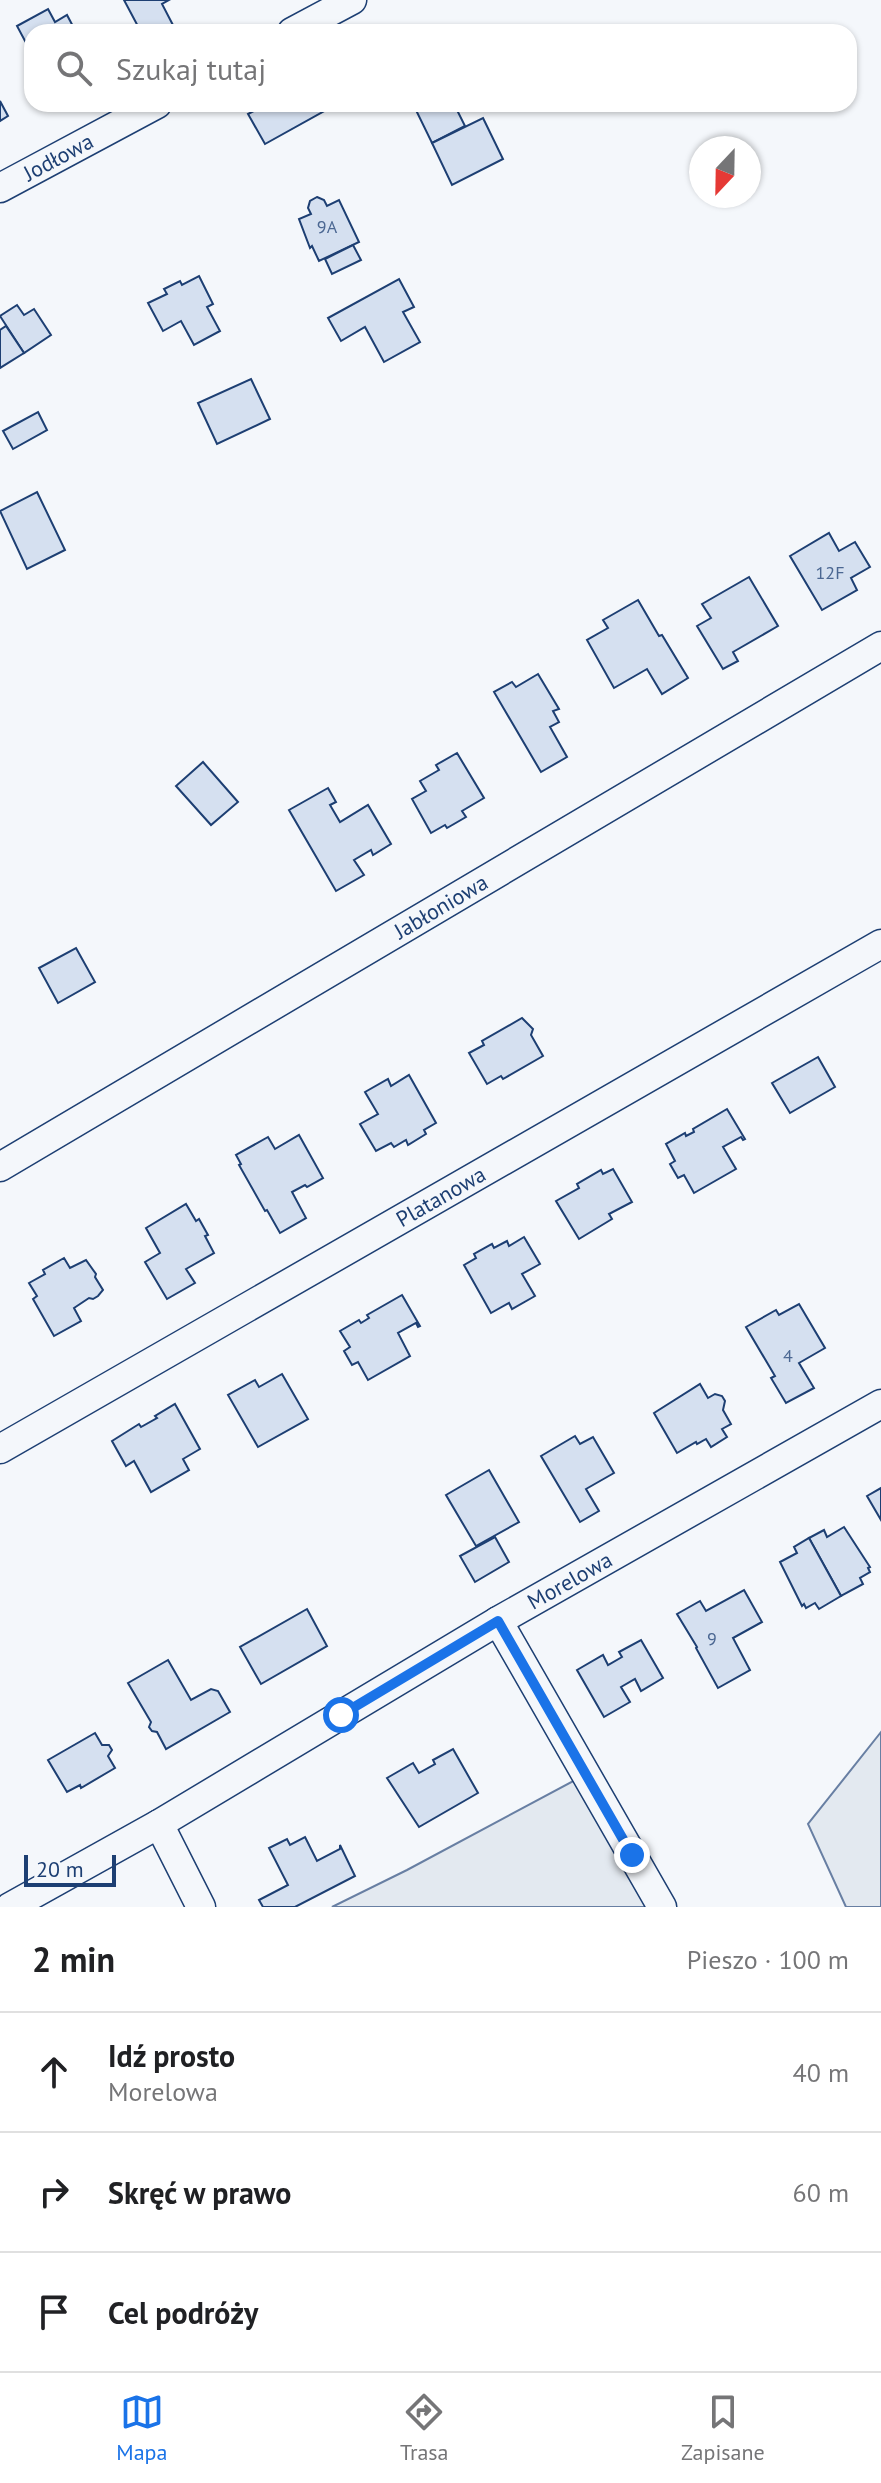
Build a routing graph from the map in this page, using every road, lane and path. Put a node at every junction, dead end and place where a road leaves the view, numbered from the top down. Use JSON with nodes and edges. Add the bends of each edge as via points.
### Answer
{"nodes":[{"id":1,"x":352,"y":0,"type":"edge"},
{"id":2,"x":307,"y":24,"type":"edge"},
{"id":3,"x":142,"y":112,"type":"edge"},
{"id":4,"x":0,"y":188,"type":"edge"},
{"id":5,"x":881,"y":646,"type":"edge"},
{"id":6,"x":881,"y":944,"type":"edge"},
{"id":7,"x":0,"y":1167,"type":"edge"},
{"id":8,"x":881,"y":1404,"type":"edge"},
{"id":9,"x":0,"y":1449,"type":"edge"},
{"id":10,"x":498,"y":1621,"type":"junction"},
{"id":11,"x":159,"y":1824,"type":"junction"},
{"id":12,"x":10,"y":1907,"type":"edge"},
{"id":13,"x":201,"y":1907,"type":"edge"},
{"id":14,"x":662,"y":1907,"type":"edge"}],
"edges":[{"from":1,"to":2,"type":"street"},
{"from":3,"to":4,"type":"street","name":"Jodłowa"},
{"from":5,"to":7,"type":"street","name":"Jabłoniowa"},
{"from":6,"to":9,"type":"street","name":"Platanowa"},
{"from":8,"to":10,"type":"street","name":"Morelowa"},
{"from":10,"to":11,"type":"street","name":"Morelowa"},
{"from":10,"to":14,"type":"street"},
{"from":11,"to":12,"type":"street","name":"Morelowa"},
{"from":11,"to":13,"type":"street"}]}
